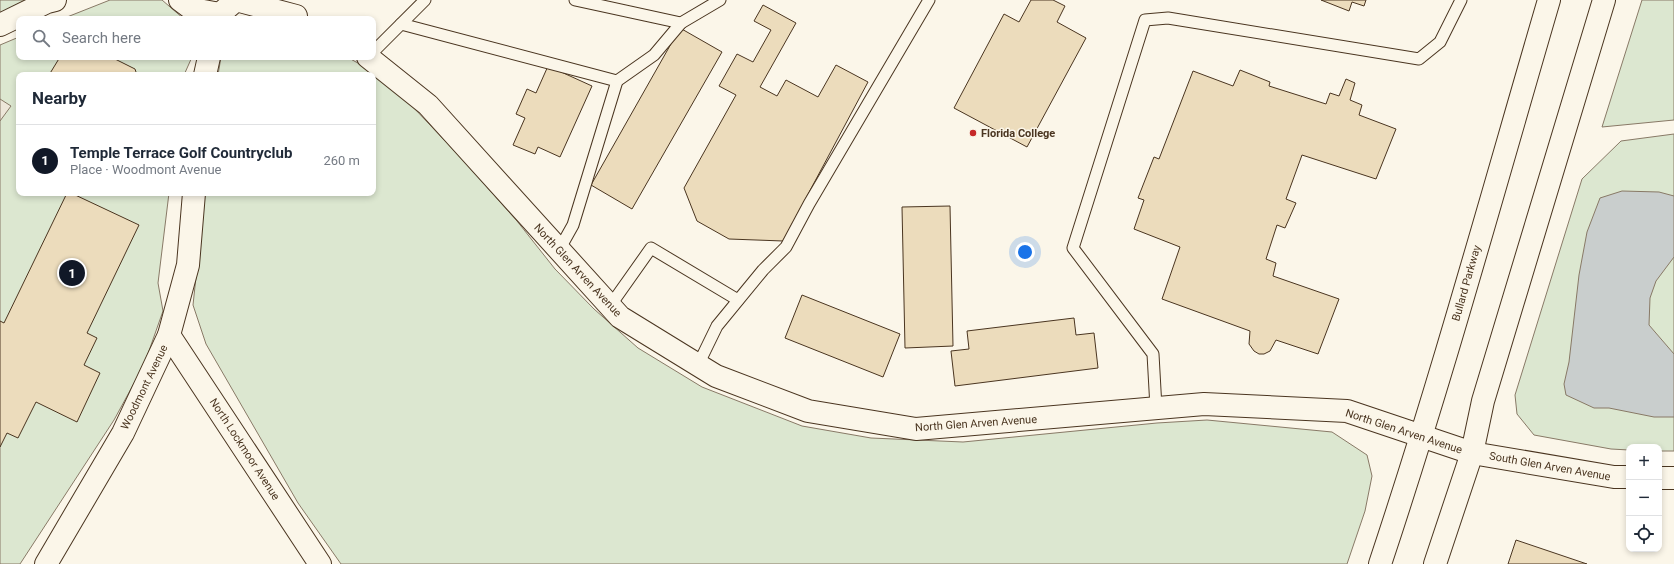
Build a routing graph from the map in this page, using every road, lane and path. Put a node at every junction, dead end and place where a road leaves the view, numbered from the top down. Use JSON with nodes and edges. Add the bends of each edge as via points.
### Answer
{"nodes":[{"id":1,"x":55,"y":0,"type":"edge"},
{"id":2,"x":236,"y":0,"type":"edge"},
{"id":3,"x":275,"y":0,"type":"edge"},
{"id":4,"x":425,"y":0,"type":"edge"},
{"id":5,"x":575,"y":0,"type":"edge"},
{"id":6,"x":720,"y":0,"type":"edge"},
{"id":7,"x":928,"y":0,"type":"edge"},
{"id":8,"x":1462,"y":0,"type":"edge"},
{"id":9,"x":1549,"y":0,"type":"edge"},
{"id":10,"x":1604,"y":0,"type":"edge"},
{"id":11,"x":189,"y":9,"type":"edge"},
{"id":12,"x":18,"y":16,"type":"edge"},
{"id":13,"x":215,"y":16,"type":"edge"},
{"id":14,"x":220,"y":16,"type":"edge"},
{"id":15,"x":295,"y":16,"type":"edge"},
{"id":16,"x":298,"y":16,"type":"edge"},
{"id":17,"x":16,"y":17,"type":"edge"},
{"id":18,"x":681,"y":23,"type":"junction"},
{"id":19,"x":401,"y":24,"type":"junction"},
{"id":20,"x":0,"y":25,"type":"edge"},
{"id":21,"x":376,"y":49,"type":"edge"},
{"id":22,"x":372,"y":60,"type":"edge"},
{"id":23,"x":617,"y":81,"type":"junction"},
{"id":24,"x":194,"y":196,"type":"edge"},
{"id":25,"x":560,"y":250,"type":"junction"},
{"id":26,"x":738,"y":300,"type":"junction"},
{"id":27,"x":610,"y":306,"type":"junction"},
{"id":28,"x":169,"y":335,"type":"junction"},
{"id":29,"x":698,"y":365,"type":"junction"},
{"id":30,"x":1156,"y":408,"type":"junction"},
{"id":31,"x":1420,"y":435,"type":"junction"},
{"id":32,"x":1472,"y":452,"type":"junction"},
{"id":33,"x":1626,"y":478,"type":"edge"},
{"id":34,"x":1662,"y":478,"type":"edge"},
{"id":35,"x":1674,"y":478,"type":"edge"},
{"id":36,"x":46,"y":564,"type":"edge"},
{"id":37,"x":320,"y":564,"type":"edge"},
{"id":38,"x":1380,"y":564,"type":"edge"},
{"id":39,"x":1435,"y":564,"type":"edge"}],
"edges":[{"from":1,"to":12,"type":"street"},
{"from":2,"to":14,"type":"street"},
{"from":2,"to":15,"type":"street"},
{"from":3,"to":16,"type":"street"},
{"from":4,"to":19,"type":"lane"},
{"from":5,"to":18,"type":"lane"},
{"from":6,"to":18,"type":"lane"},
{"from":7,"to":26,"type":"lane","via":[[786,247]]},
{"from":8,"to":30,"type":"lane","via":[[1440,42],[1419,59],[1168,18],[1145,20],[1073,248],[1153,354]]},
{"from":9,"to":31,"type":"street","name":"Bullard Parkway"},
{"from":10,"to":32,"type":"street","via":[[1483,401]]},
{"from":11,"to":13,"type":"street"},
{"from":17,"to":20,"type":"street"},
{"from":18,"to":23,"type":"lane","via":[[654,55]]},
{"from":19,"to":21,"type":"lane"},
{"from":19,"to":23,"type":"lane"},
{"from":22,"to":25,"type":"street","name":"North Glen Arven Avenue","via":[[428,105]]},
{"from":23,"to":25,"type":"lane","via":[[573,225]]},
{"from":24,"to":28,"type":"street","name":"Woodmont Avenue","via":[[188,265]]},
{"from":25,"to":27,"type":"street","name":"North Glen Arven Avenue"},
{"from":26,"to":27,"type":"lane","via":[[651,248]]},
{"from":26,"to":29,"type":"lane","via":[[717,326]]},
{"from":27,"to":29,"type":"street","name":"North Glen Arven Avenue","via":[[620,317]]},
{"from":28,"to":36,"type":"street","name":"Woodmont Avenue","via":[[123,433]]},
{"from":28,"to":37,"type":"street","name":"North Lockmoor Avenue"},
{"from":29,"to":30,"type":"street","name":"North Glen Arven Avenue","via":[[716,376],[808,411],[916,429]]},
{"from":30,"to":31,"type":"street","name":"North Glen Arven Avenue","via":[[1204,404],[1347,411]]},
{"from":31,"to":32,"type":"street","name":"North Glen Arven Avenue"},
{"from":31,"to":38,"type":"street","name":"Bullard Parkway"},
{"from":32,"to":33,"type":"street","name":"South Glen Arven Avenue"},
{"from":32,"to":39,"type":"street"},
{"from":34,"to":35,"type":"street"}]}
